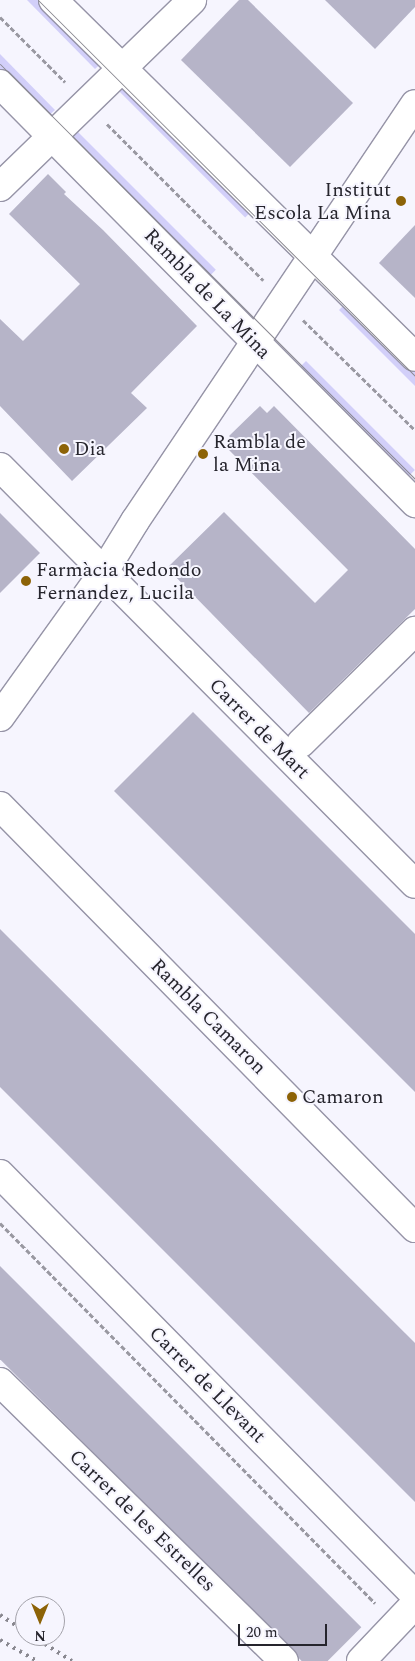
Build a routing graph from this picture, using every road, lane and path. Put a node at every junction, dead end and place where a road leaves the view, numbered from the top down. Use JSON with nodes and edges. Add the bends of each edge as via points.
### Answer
{"nodes":[{"id":1,"x":53,"y":0,"type":"edge"},
{"id":2,"x":192,"y":0,"type":"edge"},
{"id":3,"x":0,"y":17,"type":"edge"},
{"id":4,"x":123,"y":69,"type":"junction"},
{"id":5,"x":0,"y":84,"type":"edge"},
{"id":6,"x":87,"y":104,"type":"junction"},
{"id":7,"x":415,"y":104,"type":"edge"},
{"id":8,"x":50,"y":136,"type":"junction"},
{"id":9,"x":0,"y":187,"type":"edge"},
{"id":10,"x":312,"y":256,"type":"junction"},
{"id":11,"x":284,"y":300,"type":"junction"},
{"id":12,"x":255,"y":343,"type":"junction"},
{"id":13,"x":415,"y":357,"type":"edge"},
{"id":14,"x":415,"y":430,"type":"edge"},
{"id":15,"x":0,"y":467,"type":"edge"},
{"id":16,"x":415,"y":503,"type":"edge"},
{"id":17,"x":103,"y":573,"type":"junction"},
{"id":18,"x":415,"y":631,"type":"edge"},
{"id":19,"x":0,"y":717,"type":"edge"},
{"id":20,"x":301,"y":743,"type":"dead end"},
{"id":21,"x":0,"y":806,"type":"edge"},
{"id":22,"x":415,"y":884,"type":"edge"},
{"id":23,"x":0,"y":1174,"type":"edge"},
{"id":24,"x":0,"y":1223,"type":"edge"},
{"id":25,"x":415,"y":1228,"type":"edge"},
{"id":26,"x":0,"y":1382,"type":"edge"},
{"id":27,"x":415,"y":1595,"type":"edge"},
{"id":28,"x":415,"y":1604,"type":"edge"},
{"id":29,"x":396,"y":1624,"type":"junction"},
{"id":30,"x":284,"y":1661,"type":"edge"},
{"id":31,"x":361,"y":1661,"type":"edge"}],
"edges":[{"from":1,"to":4,"type":"street"},
{"from":2,"to":4,"type":"street"},
{"from":3,"to":6,"type":"path"},
{"from":4,"to":6,"type":"street"},
{"from":4,"to":10,"type":"street"},
{"from":5,"to":8,"type":"street","name":"Rambla de La Mina"},
{"from":6,"to":8,"type":"street"},
{"from":6,"to":11,"type":"path"},
{"from":7,"to":10,"type":"street"},
{"from":8,"to":9,"type":"street"},
{"from":8,"to":12,"type":"street","name":"Rambla de La Mina"},
{"from":10,"to":11,"type":"street"},
{"from":10,"to":13,"type":"street"},
{"from":11,"to":12,"type":"street"},
{"from":11,"to":14,"type":"path"},
{"from":12,"to":16,"type":"street","name":"Rambla de La Mina"},
{"from":12,"to":17,"type":"street"},
{"from":15,"to":17,"type":"street","name":"Carrer de Mart"},
{"from":17,"to":19,"type":"street"},
{"from":17,"to":22,"type":"street","name":"Carrer de Mart"},
{"from":18,"to":20,"type":"street"},
{"from":21,"to":25,"type":"street","name":"Rambla Camaron"},
{"from":23,"to":27,"type":"street","name":"Carrer de Llevant"},
{"from":24,"to":29,"type":"path"},
{"from":26,"to":30,"type":"street","name":"Carrer de les Estrelles"},
{"from":28,"to":29,"type":"street"},
{"from":29,"to":31,"type":"street"}]}
